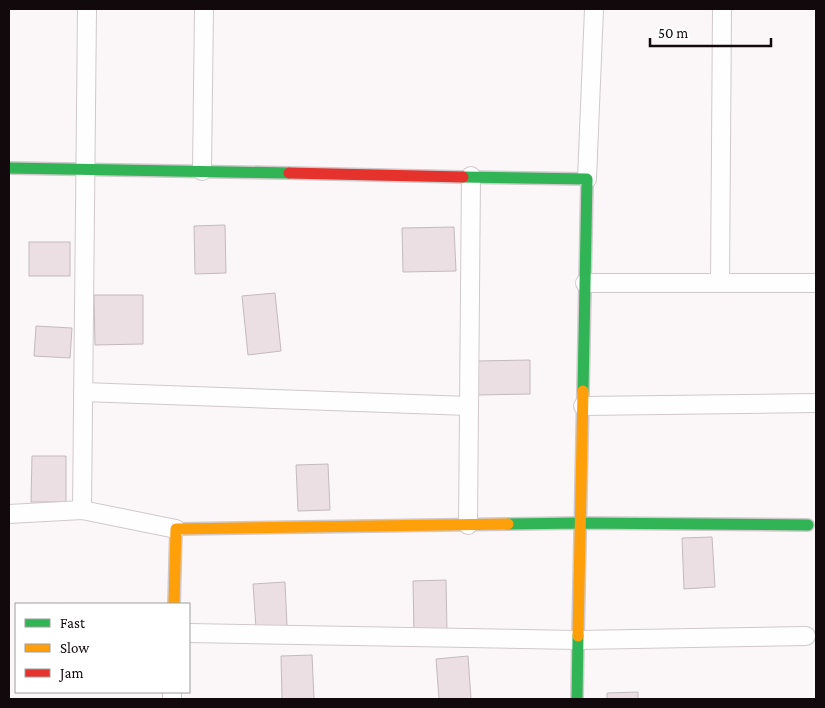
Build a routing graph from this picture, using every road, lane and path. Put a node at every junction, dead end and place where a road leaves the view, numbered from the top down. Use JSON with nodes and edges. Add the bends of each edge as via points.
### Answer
{"nodes":[{"id":1,"x":87,"y":9,"type":"edge"},
{"id":2,"x":204,"y":9,"type":"edge"},
{"id":3,"x":594,"y":9,"type":"edge"},
{"id":4,"x":722,"y":9,"type":"edge"},
{"id":5,"x":9,"y":168,"type":"edge"},
{"id":6,"x":85,"y":169,"type":"junction"},
{"id":7,"x":202,"y":171,"type":"junction"},
{"id":8,"x":470,"y":176,"type":"junction"},
{"id":9,"x":587,"y":179,"type":"junction"},
{"id":10,"x":585,"y":283,"type":"junction"},
{"id":11,"x":720,"y":283,"type":"junction"},
{"id":12,"x":816,"y":283,"type":"edge"},
{"id":13,"x":83,"y":392,"type":"junction"},
{"id":14,"x":816,"y":403,"type":"edge"},
{"id":15,"x":469,"y":406,"type":"junction"},
{"id":16,"x":583,"y":406,"type":"junction"},
{"id":17,"x":82,"y":510,"type":"junction"},
{"id":18,"x":9,"y":514,"type":"edge"},
{"id":19,"x":580,"y":523,"type":"junction"},
{"id":20,"x":468,"y":525,"type":"junction"},
{"id":21,"x":808,"y":525,"type":"dead end"},
{"id":22,"x":176,"y":530,"type":"junction"},
{"id":23,"x":174,"y":603,"type":"edge"},
{"id":24,"x":190,"y":633,"type":"edge"},
{"id":25,"x":806,"y":636,"type":"dead end"},
{"id":26,"x":578,"y":640,"type":"junction"},
{"id":27,"x":577,"y":699,"type":"edge"}],
"edges":[{"from":1,"to":6,"type":"street"},
{"from":2,"to":7,"type":"street"},
{"from":3,"to":9,"type":"street"},
{"from":4,"to":11,"type":"street"},
{"from":5,"to":6,"type":"street"},
{"from":6,"to":7,"type":"street"},
{"from":6,"to":13,"type":"street"},
{"from":7,"to":8,"type":"street"},
{"from":8,"to":9,"type":"street"},
{"from":8,"to":15,"type":"street"},
{"from":9,"to":10,"type":"street"},
{"from":10,"to":11,"type":"street"},
{"from":10,"to":16,"type":"street"},
{"from":11,"to":12,"type":"street"},
{"from":13,"to":15,"type":"street"},
{"from":13,"to":17,"type":"street"},
{"from":14,"to":16,"type":"street"},
{"from":15,"to":20,"type":"street"},
{"from":16,"to":19,"type":"street"},
{"from":17,"to":18,"type":"street"},
{"from":17,"to":22,"type":"street"},
{"from":19,"to":20,"type":"street"},
{"from":19,"to":21,"type":"street"},
{"from":19,"to":26,"type":"street"},
{"from":20,"to":22,"type":"street"},
{"from":22,"to":23,"type":"street"},
{"from":24,"to":26,"type":"street"},
{"from":25,"to":26,"type":"street"},
{"from":26,"to":27,"type":"street"}]}
